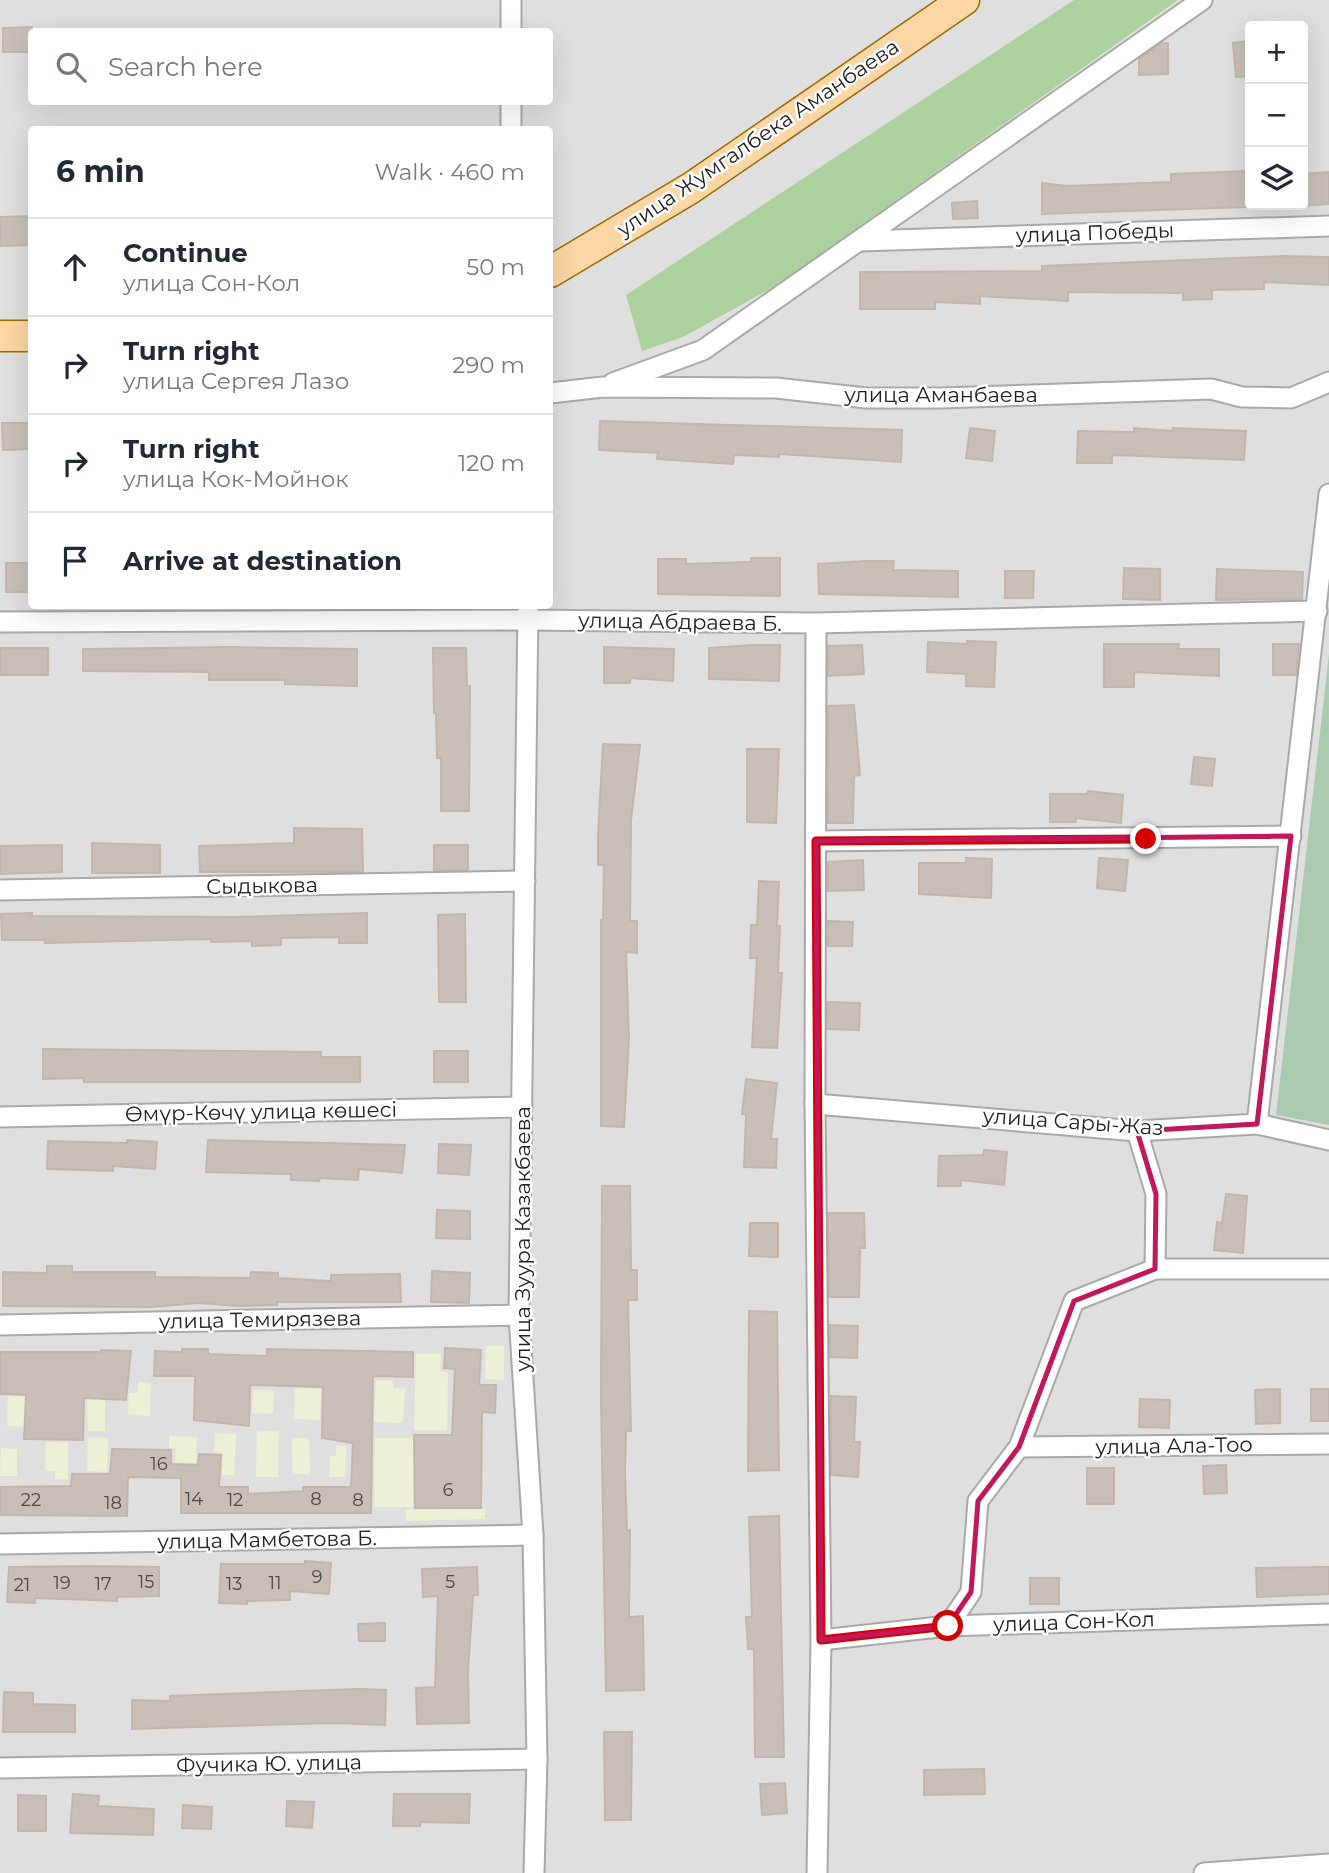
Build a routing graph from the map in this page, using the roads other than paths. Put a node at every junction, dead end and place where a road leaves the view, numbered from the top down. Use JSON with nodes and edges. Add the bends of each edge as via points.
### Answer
{"nodes":[{"id":1,"x":511,"y":0,"type":"edge"},
{"id":2,"x":1202,"y":0,"type":"edge"},
{"id":3,"x":957,"y":2,"type":"edge"},
{"id":4,"x":511,"y":28,"type":"edge"},
{"id":5,"x":511,"y":105,"type":"edge"},
{"id":6,"x":511,"y":126,"type":"edge"},
{"id":7,"x":1329,"y":226,"type":"edge"},
{"id":8,"x":861,"y":241,"type":"junction"},
{"id":9,"x":553,"y":270,"type":"edge"},
{"id":10,"x":0,"y":336,"type":"edge"},
{"id":11,"x":28,"y":336,"type":"edge"},
{"id":12,"x":1329,"y":382,"type":"edge"},
{"id":13,"x":603,"y":387,"type":"junction"},
{"id":14,"x":553,"y":393,"type":"edge"},
{"id":15,"x":1329,"y":494,"type":"edge"},
{"id":16,"x":1317,"y":611,"type":"junction"},
{"id":17,"x":528,"y":613,"type":"edge"},
{"id":18,"x":0,"y":622,"type":"edge"},
{"id":19,"x":816,"y":623,"type":"junction"},
{"id":20,"x":1291,"y":836,"type":"junction"},
{"id":21,"x":816,"y":841,"type":"junction"},
{"id":22,"x":525,"y":881,"type":"junction"},
{"id":23,"x":0,"y":890,"type":"edge"},
{"id":24,"x":815,"y":1104,"type":"junction"},
{"id":25,"x":522,"y":1107,"type":"junction"},
{"id":26,"x":0,"y":1117,"type":"edge"},
{"id":27,"x":1257,"y":1124,"type":"junction"},
{"id":28,"x":1138,"y":1131,"type":"junction"},
{"id":29,"x":1329,"y":1140,"type":"edge"},
{"id":30,"x":1155,"y":1269,"type":"junction"},
{"id":31,"x":1329,"y":1269,"type":"edge"},
{"id":32,"x":519,"y":1315,"type":"junction"},
{"id":33,"x":0,"y":1325,"type":"edge"},
{"id":34,"x":1329,"y":1444,"type":"edge"},
{"id":35,"x":1019,"y":1447,"type":"junction"},
{"id":36,"x":533,"y":1535,"type":"junction"},
{"id":37,"x":0,"y":1544,"type":"edge"},
{"id":38,"x":1329,"y":1614,"type":"edge"},
{"id":39,"x":948,"y":1626,"type":"junction"},
{"id":40,"x":821,"y":1640,"type":"junction"},
{"id":41,"x":537,"y":1759,"type":"junction"},
{"id":42,"x":0,"y":1768,"type":"edge"},
{"id":43,"x":1329,"y":1864,"type":"edge"},
{"id":44,"x":534,"y":1873,"type":"edge"},
{"id":45,"x":817,"y":1873,"type":"edge"},
{"id":46,"x":1204,"y":1873,"type":"edge"}],
"edges":[{"from":1,"to":4,"type":"street"},
{"from":2,"to":8,"type":"street"},
{"from":3,"to":9,"type":"main road","name":"улица Жумгалбека Аманбаева","via":[[691,188]]},
{"from":5,"to":6,"type":"street"},
{"from":7,"to":8,"type":"street","name":"улица Победы"},
{"from":8,"to":13,"type":"street","via":[[702,350]]},
{"from":10,"to":11,"type":"main road"},
{"from":12,"to":13,"type":"street","name":"улица Аманбаева","via":[[1291,398],[1242,397],[1211,389],[866,398],[776,388]]},
{"from":13,"to":14,"type":"street","name":"улица Аманбаева"},
{"from":15,"to":16,"type":"street"},
{"from":16,"to":19,"type":"street","name":"улица Абдраева Б."},
{"from":16,"to":20,"type":"street"},
{"from":17,"to":18,"type":"street","name":"улица Абдраева Б."},
{"from":17,"to":19,"type":"street","name":"улица Абдраева Б."},
{"from":17,"to":22,"type":"street","name":"улица Зуура Казакбаева"},
{"from":19,"to":21,"type":"street"},
{"from":20,"to":21,"type":"street"},
{"from":20,"to":27,"type":"street"},
{"from":21,"to":24,"type":"street"},
{"from":22,"to":23,"type":"street","name":"Сыдыкова"},
{"from":22,"to":25,"type":"street","name":"улица Зуура Казакбаева"},
{"from":24,"to":28,"type":"street","name":"улица Сары-Жаз"},
{"from":24,"to":40,"type":"street"},
{"from":25,"to":26,"type":"street","name":"Өмүр-Көчү улица көшесі"},
{"from":25,"to":32,"type":"street","name":"улица Зуура Казакбаева"},
{"from":27,"to":28,"type":"street","name":"улица Сары-Жаз"},
{"from":27,"to":29,"type":"street","name":"улица Сары-Жаз"},
{"from":28,"to":30,"type":"street","via":[[1156,1194]]},
{"from":30,"to":31,"type":"street"},
{"from":30,"to":35,"type":"street","via":[[1074,1301]]},
{"from":32,"to":33,"type":"street","name":"улица Темирязева"},
{"from":32,"to":36,"type":"street","name":"улица Зуура Казакбаева"},
{"from":34,"to":35,"type":"street","name":"улица Ала-Тоо"},
{"from":35,"to":39,"type":"street","via":[[978,1501],[971,1592]]},
{"from":36,"to":37,"type":"street","name":"улица Мамбетова Б."},
{"from":36,"to":41,"type":"street","name":"улица Зуура Казакбаева"},
{"from":38,"to":39,"type":"street","name":"улица Сон-Кол"},
{"from":39,"to":40,"type":"street","name":"улица Сон-Кол"},
{"from":40,"to":45,"type":"street"},
{"from":41,"to":42,"type":"street","name":"Фучика Ю. улица"},
{"from":41,"to":44,"type":"street","name":"улица Зуура Казакбаева"},
{"from":43,"to":46,"type":"street"}]}
